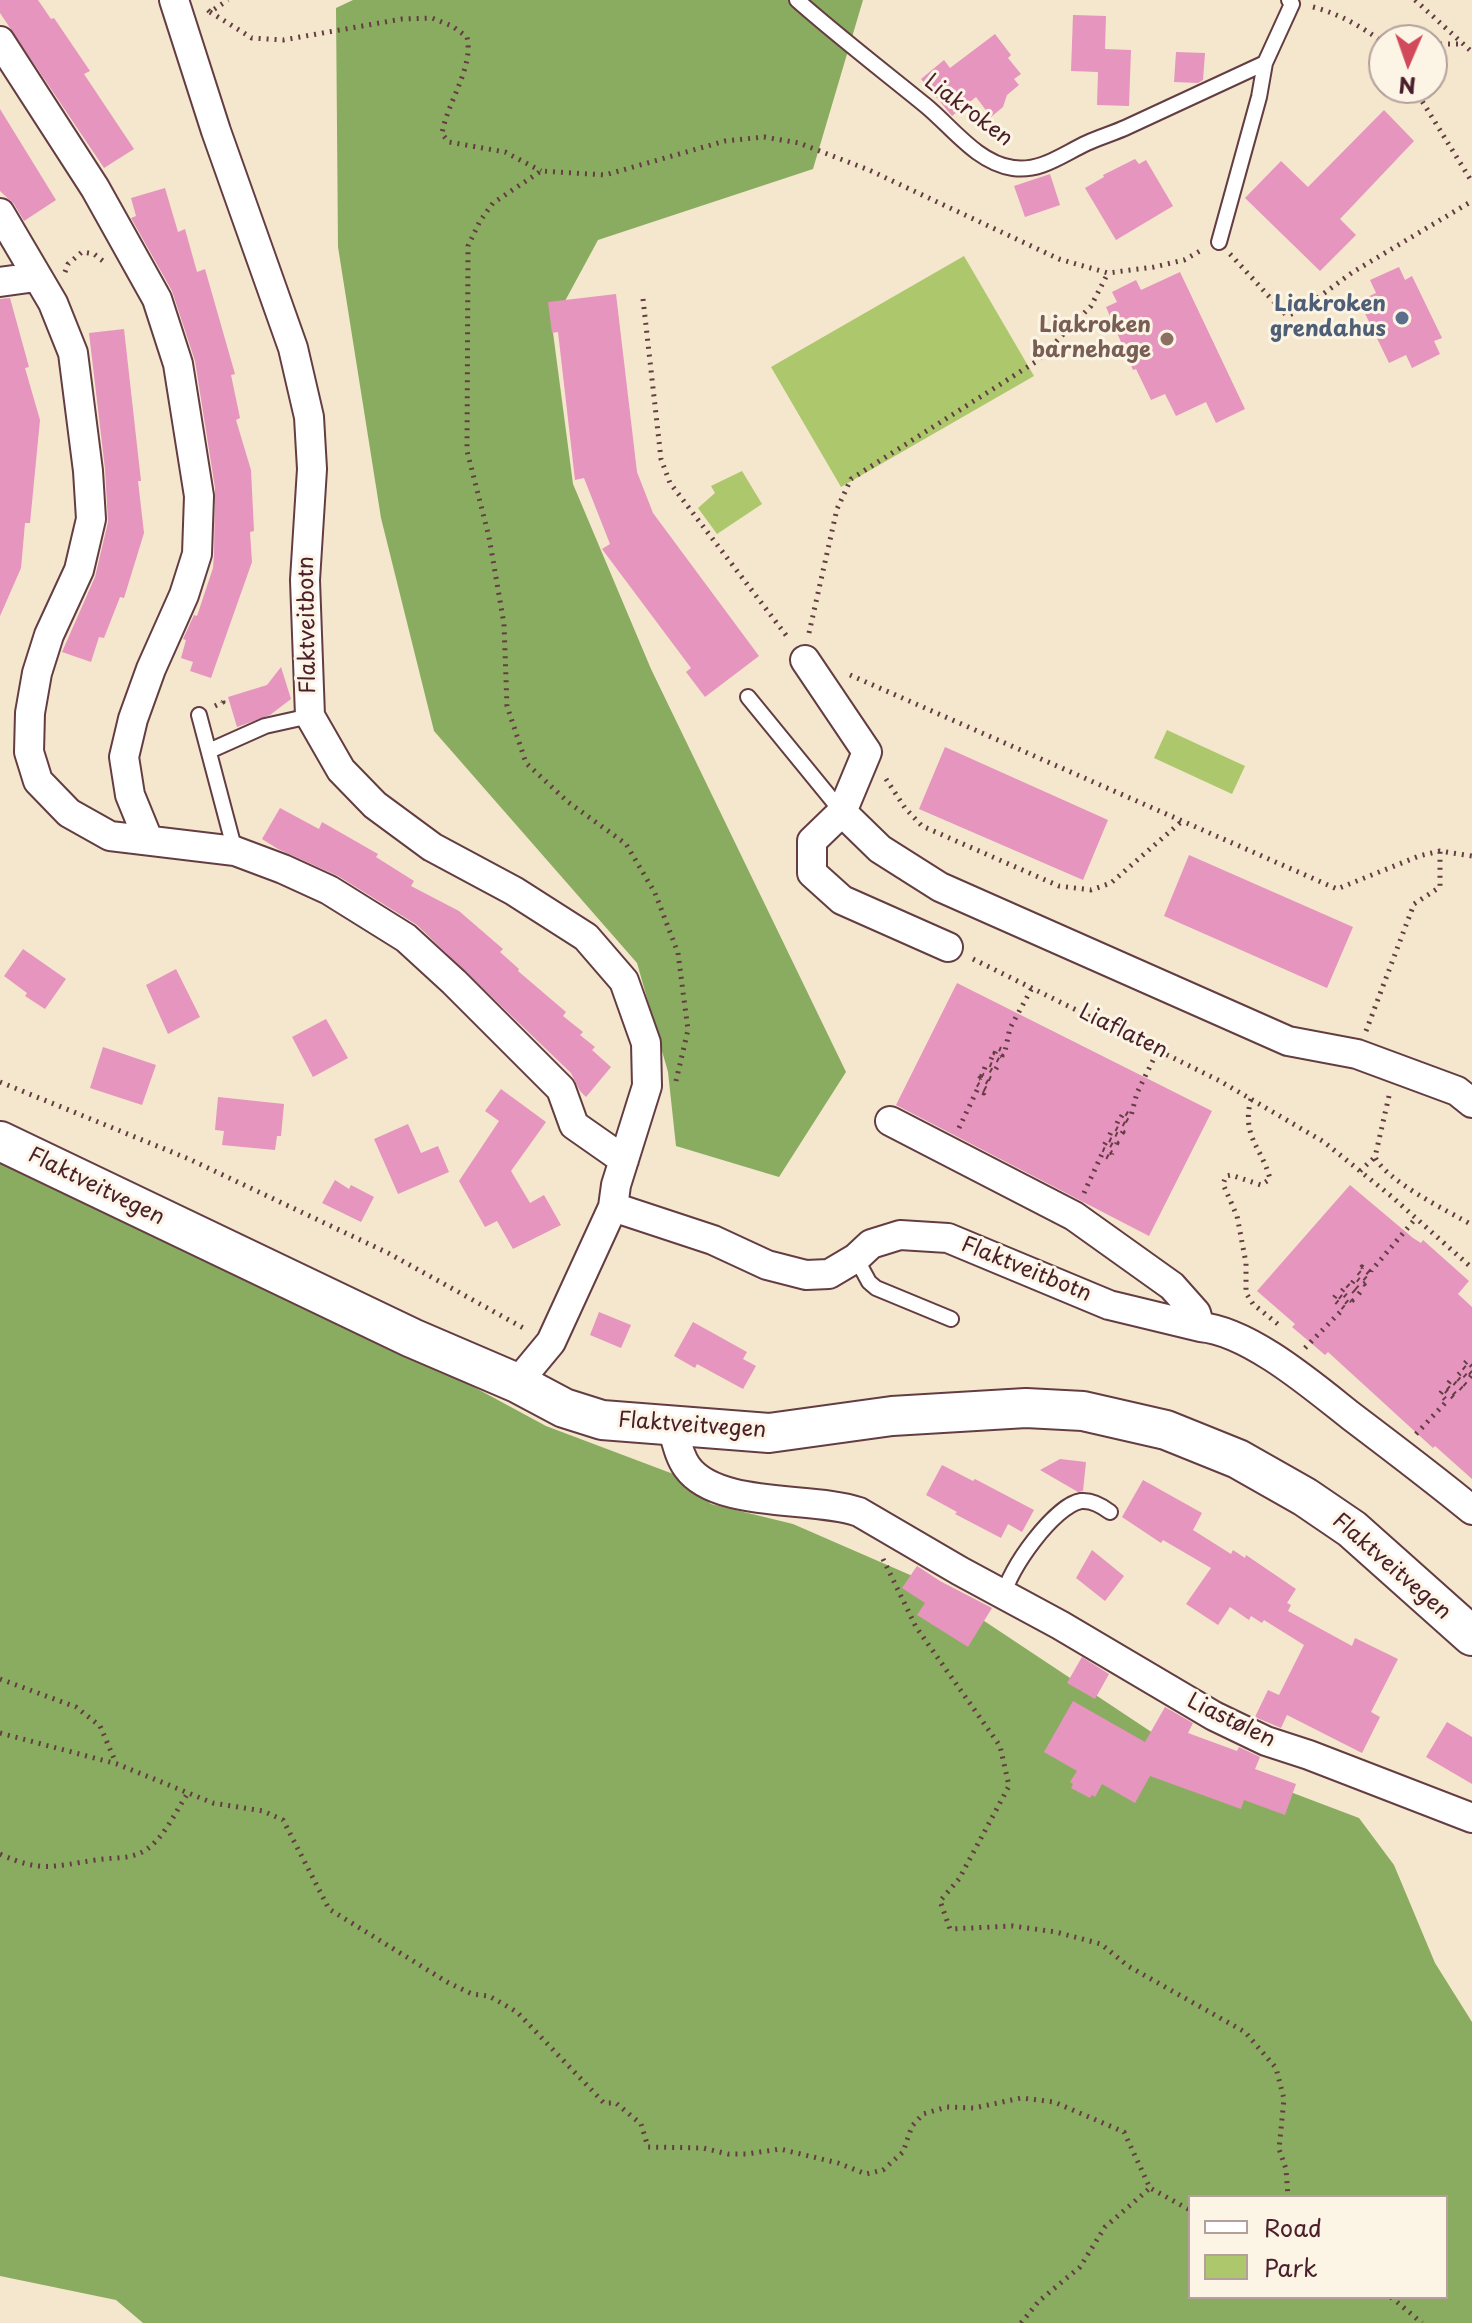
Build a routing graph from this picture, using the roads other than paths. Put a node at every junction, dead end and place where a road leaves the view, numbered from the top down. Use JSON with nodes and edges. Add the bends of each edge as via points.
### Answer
{"nodes":[{"id":1,"x":174,"y":0,"type":"edge"},
{"id":2,"x":797,"y":0,"type":"edge"},
{"id":3,"x":1291,"y":2,"type":"edge"},
{"id":4,"x":0,"y":41,"type":"edge"},
{"id":5,"x":1265,"y":63,"type":"junction"},
{"id":6,"x":0,"y":213,"type":"edge"},
{"id":7,"x":1219,"y":242,"type":"road end"},
{"id":8,"x":36,"y":277,"type":"junction"},
{"id":9,"x":0,"y":282,"type":"edge"},
{"id":10,"x":805,"y":660,"type":"road end"},
{"id":11,"x":748,"y":697,"type":"dead end"},
{"id":12,"x":199,"y":715,"type":"dead end"},
{"id":13,"x":310,"y":716,"type":"junction"},
{"id":14,"x":209,"y":751,"type":"junction"},
{"id":15,"x":842,"y":812,"type":"junction"},
{"id":16,"x":148,"y":839,"type":"junction"},
{"id":17,"x":235,"y":851,"type":"junction"},
{"id":18,"x":948,"y":947,"type":"road end"},
{"id":19,"x":1472,"y":1103,"type":"edge"},
{"id":20,"x":890,"y":1121,"type":"dead end"},
{"id":21,"x":0,"y":1141,"type":"edge"},
{"id":22,"x":624,"y":1160,"type":"junction"},
{"id":23,"x":613,"y":1207,"type":"junction"},
{"id":24,"x":856,"y":1258,"type":"junction"},
{"id":25,"x":951,"y":1319,"type":"dead end"},
{"id":26,"x":1200,"y":1327,"type":"junction"},
{"id":27,"x":517,"y":1383,"type":"junction"},
{"id":28,"x":672,"y":1427,"type":"junction"},
{"id":29,"x":1472,"y":1509,"type":"edge"},
{"id":30,"x":1110,"y":1512,"type":"dead end"},
{"id":31,"x":1004,"y":1596,"type":"junction"},
{"id":32,"x":1472,"y":1636,"type":"edge"},
{"id":33,"x":1472,"y":1818,"type":"edge"}],
"edges":[{"from":1,"to":13,"type":"street","name":"Flaktveitbotn","via":[[293,348],[309,417],[312,469],[305,580]]},
{"from":2,"to":5,"type":"lane","name":"Liakroken","via":[[962,140],[1015,169],[1049,163]]},
{"from":3,"to":5,"type":"lane"},
{"from":4,"to":16,"type":"street","via":[[95,188],[157,299],[178,364],[199,496],[197,554],[133,719],[124,757],[130,795]]},
{"from":5,"to":7,"type":"lane"},
{"from":6,"to":8,"type":"street"},
{"from":8,"to":9,"type":"street"},
{"from":8,"to":16,"type":"street","via":[[73,353],[91,519],[79,570],[37,673],[29,752],[38,781],[69,813],[110,836]]},
{"from":10,"to":15,"type":"street","via":[[867,752]]},
{"from":11,"to":15,"type":"lane"},
{"from":12,"to":14,"type":"lane"},
{"from":13,"to":14,"type":"lane","via":[[265,726]]},
{"from":13,"to":22,"type":"street","name":"Flaktveitbotn","via":[[341,770],[375,805],[432,847],[586,937],[624,981],[646,1043],[647,1086]]},
{"from":14,"to":17,"type":"lane"},
{"from":15,"to":18,"type":"street","via":[[812,841],[812,873],[842,900]]},
{"from":15,"to":19,"type":"street","via":[[880,849],[940,887],[1288,1041],[1357,1054],[1457,1091]]},
{"from":16,"to":17,"type":"street"},
{"from":17,"to":22,"type":"street","via":[[329,890],[406,938],[561,1089],[574,1125]]},
{"from":20,"to":26,"type":"street","via":[[1074,1216],[1172,1286],[1196,1313]]},
{"from":21,"to":27,"type":"main road","name":"Flaktveitvegen"},
{"from":22,"to":23,"type":"street","name":"Flaktveitbotn"},
{"from":23,"to":24,"type":"street","name":"Flaktveitbotn","via":[[806,1275],[829,1274]]},
{"from":23,"to":27,"type":"street","name":"Flaktveitbotn","via":[[551,1342]]},
{"from":24,"to":25,"type":"lane","via":[[876,1288]]},
{"from":24,"to":26,"type":"street","name":"Flaktveitbotn","via":[[871,1244],[900,1235],[948,1238],[1109,1305]]},
{"from":26,"to":29,"type":"street","via":[[1214,1328],[1272,1356]]},
{"from":27,"to":28,"type":"main road","name":"Flaktveitvegen","via":[[564,1408],[602,1420]]},
{"from":28,"to":31,"type":"street","name":"Liastølen","via":[[687,1467],[698,1479],[744,1496],[859,1512]]},
{"from":28,"to":32,"type":"main road","name":"Flaktveitvegen","via":[[769,1433],[892,1416],[1026,1408],[1083,1411],[1166,1430],[1238,1459],[1305,1497],[1352,1529]]},
{"from":30,"to":31,"type":"lane","via":[[1088,1501],[1064,1509],[1012,1572]]},
{"from":31,"to":33,"type":"street","name":"Liastølen","via":[[1266,1741]]}]}
